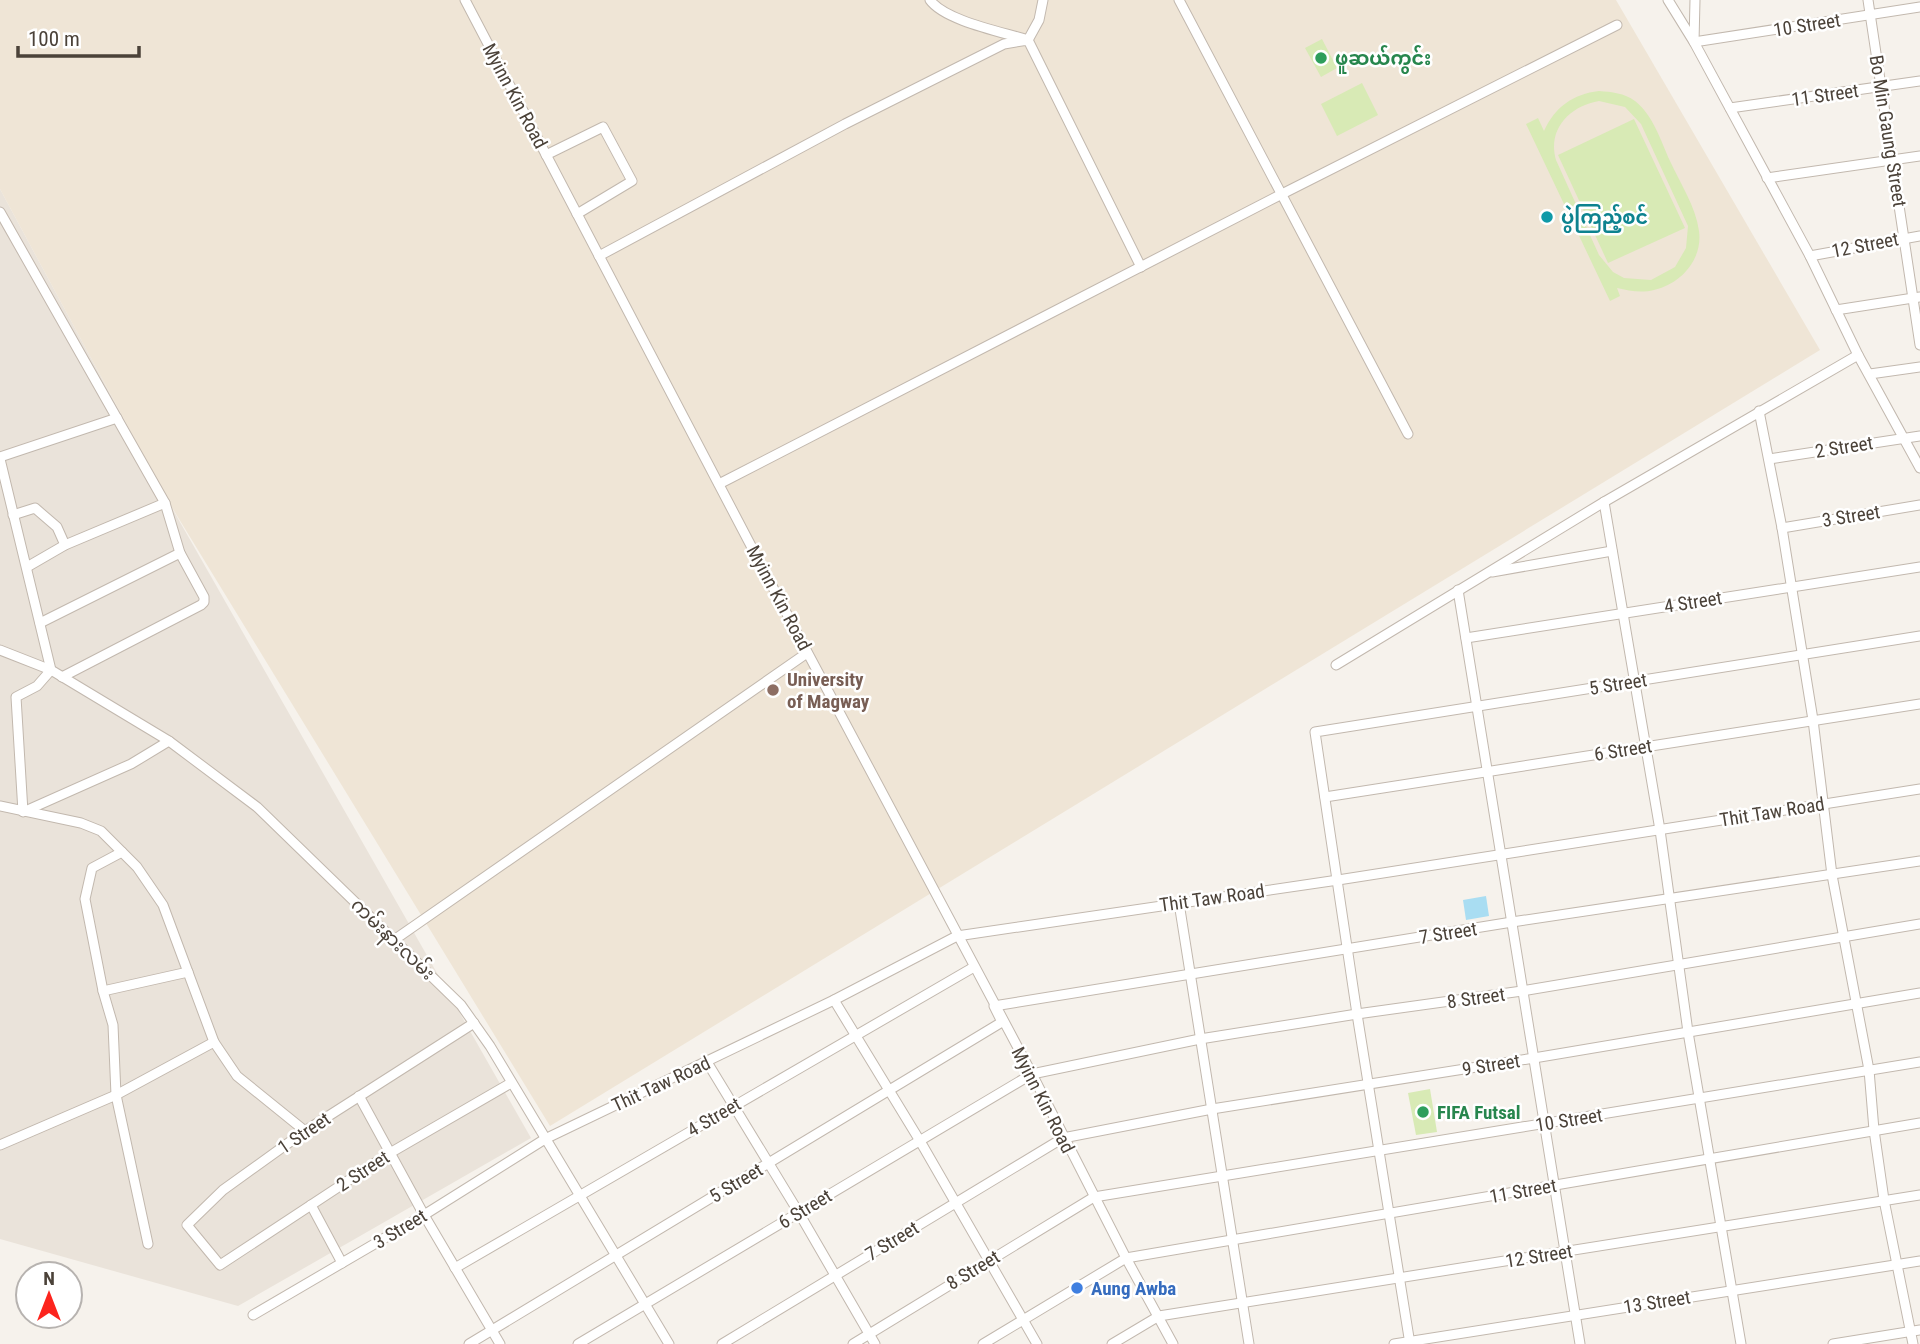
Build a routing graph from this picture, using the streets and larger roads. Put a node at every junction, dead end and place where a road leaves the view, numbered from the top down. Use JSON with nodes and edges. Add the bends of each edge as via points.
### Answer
{"nodes":[{"id":1,"x":465,"y":0,"type":"edge"},
{"id":2,"x":930,"y":0,"type":"edge"},
{"id":3,"x":1043,"y":0,"type":"edge"},
{"id":4,"x":1179,"y":0,"type":"edge"},
{"id":5,"x":1668,"y":0,"type":"edge"},
{"id":6,"x":1695,"y":0,"type":"edge"},
{"id":7,"x":1868,"y":0,"type":"edge"},
{"id":8,"x":1920,"y":7,"type":"edge"},
{"id":9,"x":1870,"y":15,"type":"junction"},
{"id":10,"x":1617,"y":25,"type":"dead end"},
{"id":11,"x":1028,"y":40,"type":"junction"},
{"id":12,"x":1693,"y":42,"type":"junction"},
{"id":13,"x":1920,"y":81,"type":"edge"},
{"id":14,"x":1882,"y":86,"type":"junction"},
{"id":15,"x":1730,"y":108,"type":"junction"},
{"id":16,"x":546,"y":155,"type":"junction"},
{"id":17,"x":1920,"y":156,"type":"edge"},
{"id":18,"x":1892,"y":160,"type":"junction"},
{"id":19,"x":1767,"y":178,"type":"junction"},
{"id":20,"x":1282,"y":194,"type":"junction"},
{"id":21,"x":0,"y":212,"type":"edge"},
{"id":22,"x":577,"y":214,"type":"junction"},
{"id":23,"x":1920,"y":236,"type":"edge"},
{"id":24,"x":1904,"y":238,"type":"junction"},
{"id":25,"x":599,"y":256,"type":"junction"},
{"id":26,"x":1810,"y":256,"type":"junction"},
{"id":27,"x":1141,"y":267,"type":"junction"},
{"id":28,"x":1916,"y":297,"type":"edge"},
{"id":29,"x":1836,"y":310,"type":"junction"},
{"id":30,"x":1920,"y":345,"type":"edge"},
{"id":31,"x":1858,"y":355,"type":"junction"},
{"id":32,"x":1920,"y":368,"type":"edge"},
{"id":33,"x":1870,"y":374,"type":"junction"},
{"id":34,"x":1759,"y":411,"type":"junction"},
{"id":35,"x":117,"y":418,"type":"junction"},
{"id":36,"x":1408,"y":435,"type":"dead end"},
{"id":37,"x":1920,"y":436,"type":"edge"},
{"id":38,"x":1903,"y":439,"type":"junction"},
{"id":39,"x":0,"y":458,"type":"edge"},
{"id":40,"x":1769,"y":459,"type":"junction"},
{"id":41,"x":1920,"y":468,"type":"edge"},
{"id":42,"x":719,"y":484,"type":"junction"},
{"id":43,"x":1604,"y":502,"type":"junction"},
{"id":44,"x":165,"y":503,"type":"junction"},
{"id":45,"x":1920,"y":505,"type":"edge"},
{"id":46,"x":13,"y":515,"type":"junction"},
{"id":47,"x":1782,"y":528,"type":"junction"},
{"id":48,"x":65,"y":545,"type":"junction"},
{"id":49,"x":1612,"y":551,"type":"junction"},
{"id":50,"x":180,"y":553,"type":"junction"},
{"id":51,"x":27,"y":567,"type":"junction"},
{"id":52,"x":1920,"y":567,"type":"edge"},
{"id":53,"x":1486,"y":573,"type":"junction"},
{"id":54,"x":1791,"y":586,"type":"junction"},
{"id":55,"x":1458,"y":590,"type":"junction"},
{"id":56,"x":1623,"y":613,"type":"junction"},
{"id":57,"x":40,"y":623,"type":"junction"},
{"id":58,"x":1920,"y":636,"type":"edge"},
{"id":59,"x":1466,"y":638,"type":"junction"},
{"id":60,"x":0,"y":650,"type":"edge"},
{"id":61,"x":807,"y":653,"type":"junction"},
{"id":62,"x":1802,"y":654,"type":"junction"},
{"id":63,"x":1336,"y":665,"type":"dead end"},
{"id":64,"x":51,"y":670,"type":"junction"},
{"id":65,"x":62,"y":677,"type":"junction"},
{"id":66,"x":1634,"y":681,"type":"junction"},
{"id":67,"x":1920,"y":704,"type":"edge"},
{"id":68,"x":1477,"y":707,"type":"junction"},
{"id":69,"x":1813,"y":720,"type":"junction"},
{"id":70,"x":169,"y":741,"type":"junction"},
{"id":71,"x":1646,"y":747,"type":"junction"},
{"id":72,"x":1487,"y":772,"type":"junction"},
{"id":73,"x":1920,"y":789,"type":"edge"},
{"id":74,"x":1325,"y":797,"type":"junction"},
{"id":75,"x":1822,"y":804,"type":"junction"},
{"id":76,"x":0,"y":806,"type":"edge"},
{"id":77,"x":23,"y":812,"type":"junction"},
{"id":78,"x":1660,"y":830,"type":"junction"},
{"id":79,"x":122,"y":852,"type":"junction"},
{"id":80,"x":1501,"y":854,"type":"junction"},
{"id":81,"x":1920,"y":861,"type":"edge"},
{"id":82,"x":1832,"y":875,"type":"junction"},
{"id":83,"x":1338,"y":880,"type":"junction"},
{"id":84,"x":1670,"y":900,"type":"junction"},
{"id":85,"x":1179,"y":903,"type":"junction"},
{"id":86,"x":1512,"y":922,"type":"junction"},
{"id":87,"x":1920,"y":924,"type":"edge"},
{"id":88,"x":957,"y":936,"type":"junction"},
{"id":89,"x":1844,"y":936,"type":"junction"},
{"id":90,"x":394,"y":940,"type":"junction"},
{"id":91,"x":1348,"y":949,"type":"junction"},
{"id":92,"x":1678,"y":965,"type":"junction"},
{"id":93,"x":974,"y":967,"type":"junction"},
{"id":94,"x":188,"y":972,"type":"junction"},
{"id":95,"x":1191,"y":975,"type":"junction"},
{"id":96,"x":103,"y":991,"type":"junction"},
{"id":97,"x":1522,"y":991,"type":"junction"},
{"id":98,"x":1920,"y":993,"type":"edge"},
{"id":99,"x":834,"y":1000,"type":"junction"},
{"id":100,"x":1857,"y":1005,"type":"junction"},
{"id":101,"x":994,"y":1006,"type":"junction"},
{"id":102,"x":1357,"y":1014,"type":"junction"},
{"id":103,"x":1002,"y":1022,"type":"junction"},
{"id":104,"x":474,"y":1024,"type":"junction"},
{"id":105,"x":1688,"y":1032,"type":"junction"},
{"id":106,"x":855,"y":1036,"type":"junction"},
{"id":107,"x":1200,"y":1040,"type":"junction"},
{"id":108,"x":214,"y":1042,"type":"junction"},
{"id":109,"x":1534,"y":1059,"type":"junction"},
{"id":110,"x":707,"y":1062,"type":"junction"},
{"id":111,"x":1920,"y":1062,"type":"edge"},
{"id":112,"x":1869,"y":1070,"type":"junction"},
{"id":113,"x":1032,"y":1074,"type":"junction"},
{"id":114,"x":512,"y":1083,"type":"junction"},
{"id":115,"x":1369,"y":1084,"type":"junction"},
{"id":116,"x":888,"y":1091,"type":"junction"},
{"id":117,"x":116,"y":1095,"type":"junction"},
{"id":118,"x":359,"y":1096,"type":"junction"},
{"id":119,"x":1699,"y":1099,"type":"junction"},
{"id":120,"x":733,"y":1106,"type":"junction"},
{"id":121,"x":1212,"y":1109,"type":"junction"},
{"id":122,"x":1920,"y":1123,"type":"edge"},
{"id":123,"x":1545,"y":1124,"type":"junction"},
{"id":124,"x":1874,"y":1130,"type":"junction"},
{"id":125,"x":305,"y":1131,"type":"junction"},
{"id":126,"x":1063,"y":1138,"type":"junction"},
{"id":127,"x":545,"y":1139,"type":"junction"},
{"id":128,"x":920,"y":1141,"type":"junction"},
{"id":129,"x":0,"y":1145,"type":"edge"},
{"id":130,"x":1380,"y":1150,"type":"junction"},
{"id":131,"x":390,"y":1153,"type":"junction"},
{"id":132,"x":1709,"y":1159,"type":"junction"},
{"id":133,"x":768,"y":1164,"type":"junction"},
{"id":134,"x":1222,"y":1176,"type":"junction"},
{"id":135,"x":1555,"y":1185,"type":"junction"},
{"id":136,"x":1920,"y":1195,"type":"edge"},
{"id":137,"x":579,"y":1196,"type":"junction"},
{"id":138,"x":1094,"y":1197,"type":"junction"},
{"id":139,"x":1884,"y":1200,"type":"junction"},
{"id":140,"x":954,"y":1203,"type":"junction"},
{"id":141,"x":311,"y":1205,"type":"junction"},
{"id":142,"x":799,"y":1213,"type":"junction"},
{"id":143,"x":1390,"y":1213,"type":"junction"},
{"id":144,"x":424,"y":1215,"type":"junction"},
{"id":145,"x":1721,"y":1228,"type":"junction"},
{"id":146,"x":1233,"y":1240,"type":"junction"},
{"id":147,"x":148,"y":1244,"type":"dead end"},
{"id":148,"x":1566,"y":1252,"type":"junction"},
{"id":149,"x":615,"y":1256,"type":"junction"},
{"id":150,"x":1126,"y":1258,"type":"junction"},
{"id":151,"x":988,"y":1261,"type":"junction"},
{"id":152,"x":1920,"y":1261,"type":"edge"},
{"id":153,"x":342,"y":1263,"type":"junction"},
{"id":154,"x":1898,"y":1264,"type":"junction"},
{"id":155,"x":220,"y":1265,"type":"joint"},
{"id":156,"x":455,"y":1268,"type":"junction"},
{"id":157,"x":834,"y":1276,"type":"junction"},
{"id":158,"x":1400,"y":1278,"type":"junction"},
{"id":159,"x":1732,"y":1291,"type":"junction"},
{"id":160,"x":1242,"y":1303,"type":"junction"},
{"id":161,"x":646,"y":1304,"type":"junction"},
{"id":162,"x":253,"y":1315,"type":"dead end"},
{"id":163,"x":1576,"y":1315,"type":"junction"},
{"id":164,"x":1158,"y":1316,"type":"junction"},
{"id":165,"x":1023,"y":1320,"type":"junction"},
{"id":166,"x":492,"y":1331,"type":"junction"},
{"id":167,"x":1916,"y":1331,"type":"edge"},
{"id":168,"x":869,"y":1334,"type":"junction"},
{"id":169,"x":1410,"y":1343,"type":"edge"},
{"id":170,"x":469,"y":1344,"type":"edge"},
{"id":171,"x":500,"y":1344,"type":"edge"},
{"id":172,"x":578,"y":1344,"type":"edge"},
{"id":173,"x":669,"y":1344,"type":"edge"},
{"id":174,"x":722,"y":1344,"type":"edge"},
{"id":175,"x":853,"y":1344,"type":"edge"},
{"id":176,"x":875,"y":1344,"type":"edge"},
{"id":177,"x":982,"y":1344,"type":"edge"},
{"id":178,"x":1037,"y":1344,"type":"edge"},
{"id":179,"x":1112,"y":1344,"type":"edge"},
{"id":180,"x":1173,"y":1344,"type":"edge"},
{"id":181,"x":1249,"y":1344,"type":"edge"},
{"id":182,"x":1394,"y":1344,"type":"edge"},
{"id":183,"x":1580,"y":1344,"type":"edge"},
{"id":184,"x":1741,"y":1344,"type":"edge"},
{"id":185,"x":1833,"y":1344,"type":"edge"},
{"id":186,"x":1913,"y":1344,"type":"edge"}],
"edges":[{"from":1,"to":16,"type":"street","name":"Myinn Kin Road"},
{"from":2,"to":11,"type":"street","via":[[936,8],[961,19]]},
{"from":3,"to":11,"type":"street"},
{"from":4,"to":20,"type":"street"},
{"from":5,"to":12,"type":"street"},
{"from":6,"to":12,"type":"street"},
{"from":7,"to":9,"type":"street","name":"Bo Min Gaung Street"},
{"from":8,"to":9,"type":"street","name":"10 Street"},
{"from":9,"to":12,"type":"street","name":"10 Street"},
{"from":9,"to":14,"type":"street","name":"Bo Min Gaung Street"},
{"from":10,"to":20,"type":"street"},
{"from":11,"to":25,"type":"street","via":[[991,50]]},
{"from":11,"to":27,"type":"street"},
{"from":12,"to":15,"type":"street"},
{"from":13,"to":14,"type":"street","name":"11 Street"},
{"from":14,"to":15,"type":"street","name":"11 Street"},
{"from":14,"to":18,"type":"street","name":"Bo Min Gaung Street"},
{"from":15,"to":19,"type":"street"},
{"from":16,"to":22,"type":"street","name":"Myinn Kin Road"},
{"from":16,"to":22,"type":"street","via":[[603,127],[632,181]]},
{"from":17,"to":18,"type":"street"},
{"from":18,"to":19,"type":"street"},
{"from":18,"to":24,"type":"street","name":"Bo Min Gaung Street"},
{"from":19,"to":26,"type":"street"},
{"from":20,"to":27,"type":"street"},
{"from":20,"to":36,"type":"street"},
{"from":21,"to":35,"type":"street"},
{"from":22,"to":25,"type":"street","name":"Myinn Kin Road"},
{"from":23,"to":24,"type":"street","name":"12 Street"},
{"from":24,"to":26,"type":"street","name":"12 Street"},
{"from":24,"to":28,"type":"street","name":"Bo Min Gaung Street"},
{"from":25,"to":42,"type":"street","name":"Myinn Kin Road"},
{"from":26,"to":29,"type":"street"},
{"from":27,"to":42,"type":"street"},
{"from":28,"to":29,"type":"street"},
{"from":28,"to":30,"type":"street","name":"Bo Min Gaung Street"},
{"from":29,"to":31,"type":"street"},
{"from":31,"to":33,"type":"street"},
{"from":31,"to":34,"type":"street"},
{"from":32,"to":33,"type":"street"},
{"from":33,"to":38,"type":"street"},
{"from":34,"to":40,"type":"street"},
{"from":34,"to":43,"type":"street"},
{"from":35,"to":39,"type":"street"},
{"from":35,"to":44,"type":"street"},
{"from":37,"to":38,"type":"street","name":"2 Street"},
{"from":38,"to":40,"type":"street","name":"2 Street"},
{"from":38,"to":41,"type":"street"},
{"from":39,"to":46,"type":"street"},
{"from":40,"to":47,"type":"street"},
{"from":42,"to":61,"type":"street","name":"Myinn Kin Road"},
{"from":43,"to":49,"type":"street"},
{"from":43,"to":53,"type":"street"},
{"from":44,"to":48,"type":"street"},
{"from":44,"to":50,"type":"street"},
{"from":45,"to":47,"type":"street","name":"3 Street"},
{"from":46,"to":48,"type":"street","via":[[35,508],[57,527]]},
{"from":46,"to":51,"type":"street"},
{"from":47,"to":54,"type":"street"},
{"from":48,"to":51,"type":"street"},
{"from":49,"to":53,"type":"street"},
{"from":49,"to":56,"type":"street"},
{"from":50,"to":57,"type":"street"},
{"from":50,"to":65,"type":"street","via":[[204,602]]},
{"from":51,"to":57,"type":"street"},
{"from":52,"to":54,"type":"street","name":"4 Street"},
{"from":53,"to":55,"type":"street"},
{"from":54,"to":56,"type":"street","name":"4 Street"},
{"from":54,"to":62,"type":"street"},
{"from":55,"to":59,"type":"street"},
{"from":55,"to":63,"type":"street"},
{"from":56,"to":59,"type":"street","name":"4 Street"},
{"from":56,"to":66,"type":"street"},
{"from":57,"to":64,"type":"street"},
{"from":58,"to":62,"type":"street","name":"5 Street"},
{"from":59,"to":68,"type":"street"},
{"from":60,"to":64,"type":"street","name":"ကမ်းနားလမ်း"},
{"from":61,"to":88,"type":"street","name":"Myinn Kin Road"},
{"from":61,"to":90,"type":"street"},
{"from":62,"to":66,"type":"street","name":"5 Street"},
{"from":62,"to":69,"type":"street"},
{"from":64,"to":65,"type":"street","name":"ကမ်းနားလမ်း"},
{"from":64,"to":77,"type":"street","via":[[37,686],[16,697]]},
{"from":65,"to":70,"type":"street","name":"ကမ်းနားလမ်း"},
{"from":66,"to":68,"type":"street","name":"5 Street"},
{"from":66,"to":71,"type":"street"},
{"from":67,"to":69,"type":"street","name":"6 Street"},
{"from":68,"to":72,"type":"street"},
{"from":68,"to":74,"type":"street","name":"5 Street","via":[[1315,732]]},
{"from":69,"to":71,"type":"street","name":"6 Street"},
{"from":69,"to":75,"type":"street"},
{"from":70,"to":77,"type":"street","via":[[131,764]]},
{"from":70,"to":90,"type":"street","name":"ကမ်းနားလမ်း","via":[[257,807]]},
{"from":71,"to":72,"type":"street","name":"6 Street"},
{"from":71,"to":78,"type":"street"},
{"from":72,"to":74,"type":"street","name":"6 Street"},
{"from":72,"to":80,"type":"street"},
{"from":73,"to":75,"type":"street","name":"Thit Taw Road"},
{"from":74,"to":83,"type":"street"},
{"from":75,"to":78,"type":"street","name":"Thit Taw Road"},
{"from":75,"to":82,"type":"street"},
{"from":76,"to":77,"type":"street"},
{"from":77,"to":79,"type":"street","via":[[101,831]]},
{"from":78,"to":80,"type":"street","name":"Thit Taw Road"},
{"from":78,"to":84,"type":"street"},
{"from":79,"to":94,"type":"street","via":[[163,905]]},
{"from":79,"to":96,"type":"street","via":[[92,869],[85,899]]},
{"from":80,"to":83,"type":"street","name":"Thit Taw Road"},
{"from":80,"to":86,"type":"street"},
{"from":81,"to":82,"type":"street","name":"7 Street"},
{"from":82,"to":84,"type":"street","name":"7 Street"},
{"from":82,"to":89,"type":"street"},
{"from":83,"to":85,"type":"street","name":"Thit Taw Road"},
{"from":83,"to":91,"type":"street"},
{"from":84,"to":86,"type":"street","name":"7 Street"},
{"from":84,"to":92,"type":"street"},
{"from":85,"to":88,"type":"street","name":"Thit Taw Road"},
{"from":85,"to":95,"type":"street"},
{"from":86,"to":91,"type":"street","name":"7 Street"},
{"from":86,"to":97,"type":"street"},
{"from":87,"to":89,"type":"street","name":"8 Street"},
{"from":88,"to":93,"type":"street","name":"Myinn Kin Road"},
{"from":88,"to":99,"type":"street","name":"Thit Taw Road"},
{"from":89,"to":92,"type":"street","name":"8 Street"},
{"from":89,"to":100,"type":"street"},
{"from":90,"to":104,"type":"street","name":"ကမ်းနားလမ်း","via":[[461,1005]]},
{"from":91,"to":95,"type":"street","name":"7 Street"},
{"from":91,"to":102,"type":"street"},
{"from":92,"to":97,"type":"street","name":"8 Street"},
{"from":92,"to":105,"type":"street"},
{"from":93,"to":101,"type":"street","name":"Myinn Kin Road"},
{"from":93,"to":106,"type":"street","name":"4 Street"},
{"from":94,"to":96,"type":"street"},
{"from":94,"to":108,"type":"street"},
{"from":95,"to":101,"type":"street","name":"7 Street"},
{"from":95,"to":107,"type":"street"},
{"from":96,"to":117,"type":"street","via":[[113,1025]]},
{"from":97,"to":102,"type":"street","name":"8 Street"},
{"from":97,"to":109,"type":"street"},
{"from":98,"to":100,"type":"street","name":"9 Street"},
{"from":99,"to":106,"type":"street"},
{"from":99,"to":110,"type":"street","name":"Thit Taw Road"},
{"from":100,"to":105,"type":"street","name":"9 Street"},
{"from":100,"to":112,"type":"street"},
{"from":101,"to":103,"type":"street","name":"Myinn Kin Road"},
{"from":102,"to":107,"type":"street","name":"8 Street"},
{"from":102,"to":115,"type":"street"},
{"from":103,"to":113,"type":"street","name":"Myinn Kin Road"},
{"from":103,"to":116,"type":"street","name":"5 Street"},
{"from":104,"to":114,"type":"street","name":"ကမ်းနားလမ်း"},
{"from":104,"to":118,"type":"street","name":"1 Street"},
{"from":105,"to":109,"type":"street","name":"9 Street"},
{"from":105,"to":119,"type":"street"},
{"from":106,"to":116,"type":"street"},
{"from":106,"to":120,"type":"street","name":"4 Street"},
{"from":107,"to":113,"type":"street","name":"8 Street"},
{"from":107,"to":121,"type":"street"},
{"from":108,"to":117,"type":"street"},
{"from":108,"to":125,"type":"street","via":[[237,1076]]},
{"from":109,"to":115,"type":"street","name":"9 Street"},
{"from":109,"to":123,"type":"street"},
{"from":110,"to":120,"type":"street"},
{"from":110,"to":127,"type":"street","name":"Thit Taw Road"},
{"from":111,"to":112,"type":"street","name":"10 Street"},
{"from":112,"to":119,"type":"street","name":"10 Street"},
{"from":112,"to":124,"type":"street"},
{"from":113,"to":126,"type":"street","name":"Myinn Kin Road"},
{"from":113,"to":128,"type":"street","name":"6 Street"},
{"from":114,"to":127,"type":"street","name":"ကမ်းနားလမ်း"},
{"from":114,"to":131,"type":"street","name":"2 Street"},
{"from":115,"to":121,"type":"street","name":"9 Street"},
{"from":115,"to":130,"type":"street"},
{"from":116,"to":128,"type":"street"},
{"from":116,"to":133,"type":"street","name":"5 Street"},
{"from":117,"to":129,"type":"street"},
{"from":117,"to":147,"type":"street"},
{"from":118,"to":125,"type":"street","name":"1 Street"},
{"from":118,"to":131,"type":"street"},
{"from":119,"to":123,"type":"street","name":"10 Street"},
{"from":119,"to":132,"type":"street"},
{"from":120,"to":133,"type":"street"},
{"from":120,"to":137,"type":"street","name":"4 Street"},
{"from":121,"to":126,"type":"street","name":"9 Street"},
{"from":121,"to":134,"type":"street"},
{"from":122,"to":124,"type":"street","name":"11 Street"},
{"from":123,"to":130,"type":"street","name":"10 Street"},
{"from":123,"to":135,"type":"street"},
{"from":124,"to":132,"type":"street","name":"11 Street"},
{"from":124,"to":139,"type":"street"},
{"from":125,"to":155,"type":"street","name":"1 Street","via":[[223,1190],[187,1225]]},
{"from":126,"to":138,"type":"street","name":"Myinn Kin Road"},
{"from":126,"to":140,"type":"street","name":"7 Street"},
{"from":127,"to":137,"type":"street","name":"ကမ်းနားလမ်း"},
{"from":127,"to":144,"type":"street","name":"3 Street"},
{"from":128,"to":140,"type":"street"},
{"from":128,"to":142,"type":"street","name":"6 Street"},
{"from":130,"to":134,"type":"street","name":"10 Street"},
{"from":130,"to":143,"type":"street"},
{"from":131,"to":141,"type":"street","name":"2 Street"},
{"from":131,"to":144,"type":"street"},
{"from":132,"to":135,"type":"street","name":"11 Street"},
{"from":132,"to":145,"type":"street"},
{"from":133,"to":142,"type":"street"},
{"from":133,"to":149,"type":"street","name":"5 Street"},
{"from":134,"to":138,"type":"street","name":"10 Street"},
{"from":134,"to":146,"type":"street"},
{"from":135,"to":143,"type":"street","name":"11 Street"},
{"from":135,"to":148,"type":"street"},
{"from":136,"to":139,"type":"street","name":"12 Street"},
{"from":137,"to":149,"type":"street","name":"ကမ်းနားလမ်း"},
{"from":137,"to":156,"type":"street","name":"4 Street"},
{"from":138,"to":150,"type":"street","name":"Myinn Kin Road"},
{"from":138,"to":151,"type":"street","name":"8 Street"},
{"from":139,"to":145,"type":"street","name":"12 Street"},
{"from":139,"to":154,"type":"street"},
{"from":140,"to":151,"type":"street"},
{"from":140,"to":157,"type":"street","name":"7 Street"},
{"from":141,"to":153,"type":"street"},
{"from":141,"to":155,"type":"street","name":"2 Street"},
{"from":142,"to":157,"type":"street"},
{"from":142,"to":161,"type":"street","name":"6 Street"},
{"from":143,"to":146,"type":"street","name":"11 Street"},
{"from":143,"to":158,"type":"street"},
{"from":144,"to":153,"type":"street","name":"3 Street"},
{"from":144,"to":156,"type":"street"},
{"from":145,"to":148,"type":"street","name":"12 Street"},
{"from":145,"to":159,"type":"street"},
{"from":146,"to":150,"type":"street","name":"11 Street"},
{"from":146,"to":160,"type":"street"},
{"from":148,"to":158,"type":"street","name":"12 Street"},
{"from":148,"to":163,"type":"street"},
{"from":149,"to":161,"type":"street","name":"ကမ်းနားလမ်း"},
{"from":149,"to":166,"type":"street","name":"5 Street"},
{"from":150,"to":164,"type":"street","name":"Myinn Kin Road"},
{"from":150,"to":165,"type":"street"},
{"from":151,"to":165,"type":"street"},
{"from":151,"to":168,"type":"street","name":"8 Street"},
{"from":152,"to":154,"type":"street","name":"13 Street"},
{"from":153,"to":162,"type":"street","name":"3 Street"},
{"from":154,"to":159,"type":"street","name":"13 Street"},
{"from":154,"to":167,"type":"street"},
{"from":156,"to":166,"type":"street"},
{"from":157,"to":168,"type":"street"},
{"from":157,"to":174,"type":"street","name":"7 Street"},
{"from":158,"to":160,"type":"street","name":"12 Street"},
{"from":158,"to":169,"type":"street"},
{"from":159,"to":163,"type":"street","name":"13 Street"},
{"from":159,"to":184,"type":"street"},
{"from":160,"to":164,"type":"street","name":"12 Street"},
{"from":160,"to":181,"type":"street"},
{"from":161,"to":172,"type":"street","name":"6 Street"},
{"from":161,"to":173,"type":"street","name":"ကမ်းနားလမ်း"},
{"from":163,"to":169,"type":"street","name":"13 Street"},
{"from":163,"to":183,"type":"street"},
{"from":164,"to":179,"type":"street"},
{"from":164,"to":180,"type":"street","name":"Myinn Kin Road"},
{"from":165,"to":177,"type":"street"},
{"from":165,"to":178,"type":"street"},
{"from":166,"to":170,"type":"street","name":"5 Street"},
{"from":166,"to":171,"type":"street"},
{"from":167,"to":185,"type":"street"},
{"from":167,"to":186,"type":"street"},
{"from":168,"to":175,"type":"street","name":"8 Street"},
{"from":168,"to":176,"type":"street"},
{"from":169,"to":182,"type":"street","name":"13 Street"}]}
